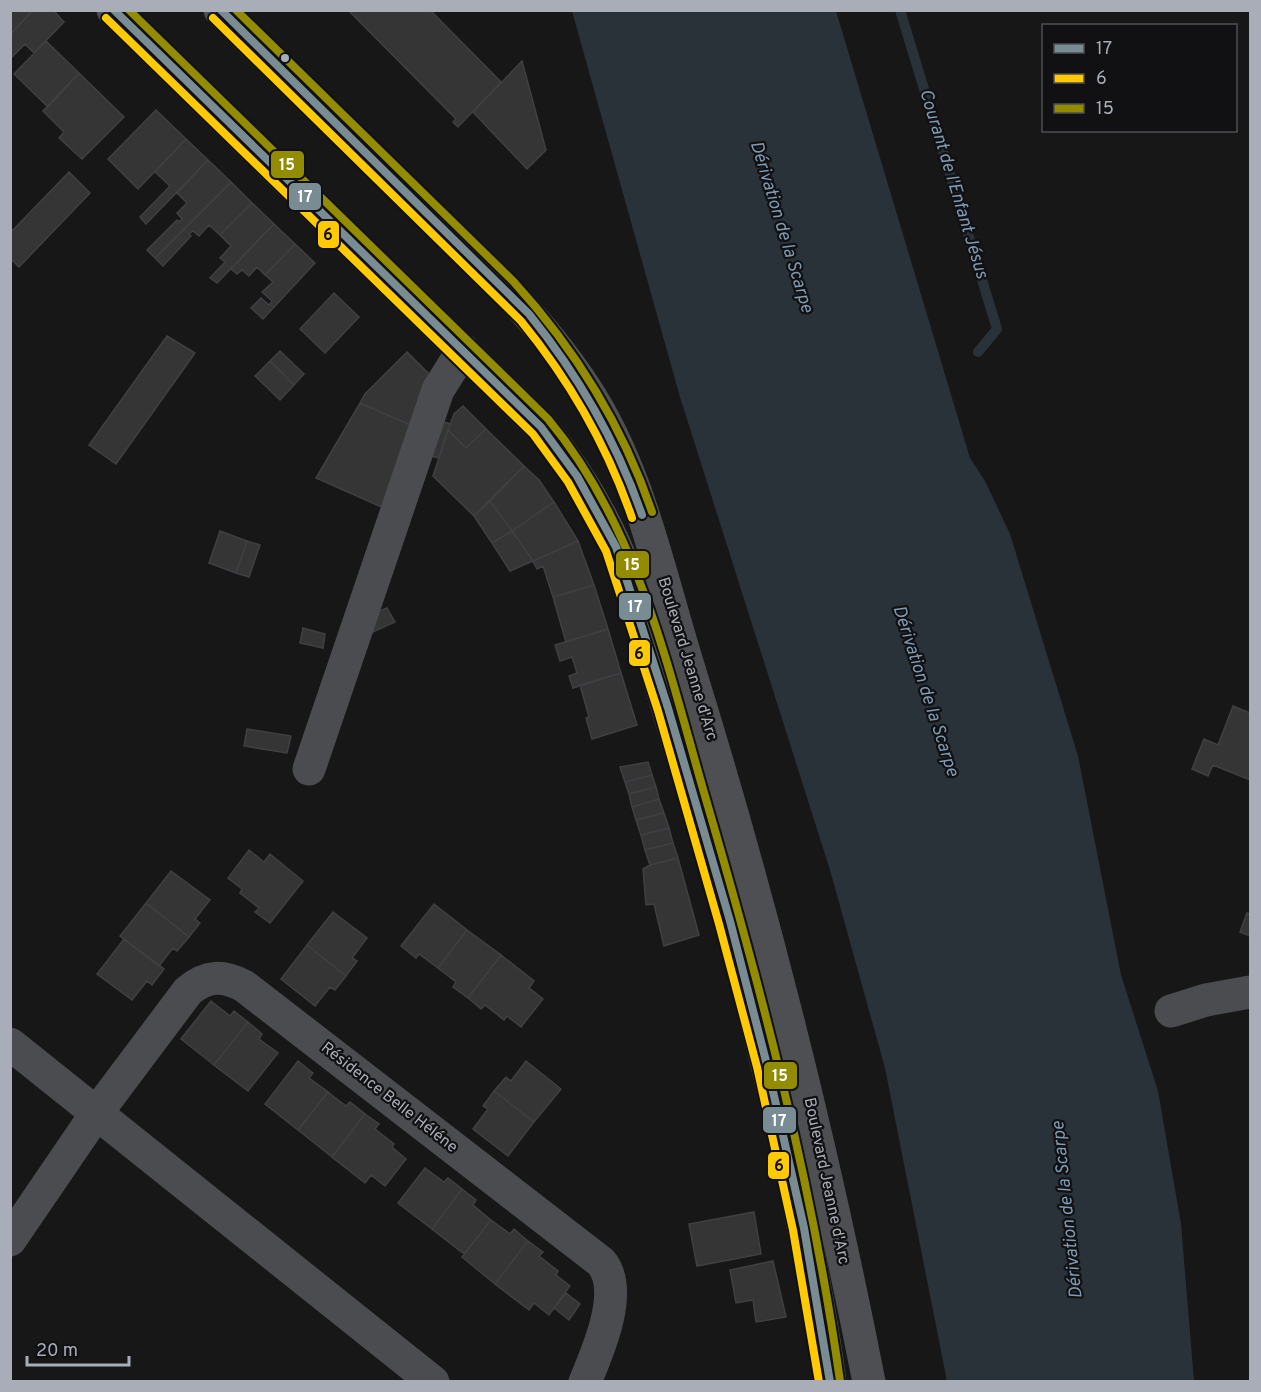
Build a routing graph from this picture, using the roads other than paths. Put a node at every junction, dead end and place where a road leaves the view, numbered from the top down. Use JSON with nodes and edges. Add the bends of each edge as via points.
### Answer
{"nodes":[{"id":1,"x":113,"y":10,"type":"edge"},
{"id":2,"x":220,"y":10,"type":"edge"},
{"id":3,"x":464,"y":350,"type":"junction"},
{"id":4,"x":309,"y":769,"type":"dead end"},
{"id":5,"x":1251,"y":992,"type":"edge"},
{"id":6,"x":1171,"y":1011,"type":"dead end"},
{"id":7,"x":10,"y":1044,"type":"edge"},
{"id":8,"x":98,"y":1111,"type":"junction"},
{"id":9,"x":10,"y":1240,"type":"edge"},
{"id":10,"x":848,"y":1279,"type":"junction"},
{"id":11,"x":830,"y":1381,"type":"edge"},
{"id":12,"x":433,"y":1382,"type":"edge"},
{"id":13,"x":585,"y":1382,"type":"edge"},
{"id":14,"x":854,"y":1382,"type":"edge"},
{"id":15,"x":869,"y":1382,"type":"edge"}],
"edges":[{"from":1,"to":3,"type":"main road","name":"Boulevard Jeanne d'Arc"},
{"from":2,"to":10,"type":"main road","name":"Boulevard Jeanne d'Arc","via":[[524,308],[584,387],[612,434],[636,498],[720,767],[764,922],[819,1142]]},
{"from":3,"to":4,"type":"street","via":[[438,390]]},
{"from":3,"to":11,"type":"main road","name":"Boulevard Jeanne d'Arc","via":[[560,450],[599,511],[624,566],[751,995],[804,1226]]},
{"from":5,"to":6,"type":"street"},
{"from":7,"to":8,"type":"street"},
{"from":8,"to":9,"type":"street","name":"Résidence Belle Héléne"},
{"from":8,"to":12,"type":"street"},
{"from":8,"to":13,"type":"street","name":"Résidence Belle Héléne","via":[[196,985],[224,977],[244,986],[607,1269],[611,1292],[604,1332]]},
{"from":10,"to":14,"type":"main road"},
{"from":10,"to":15,"type":"main road","name":"Boulevard Jeanne d'Arc"}]}
